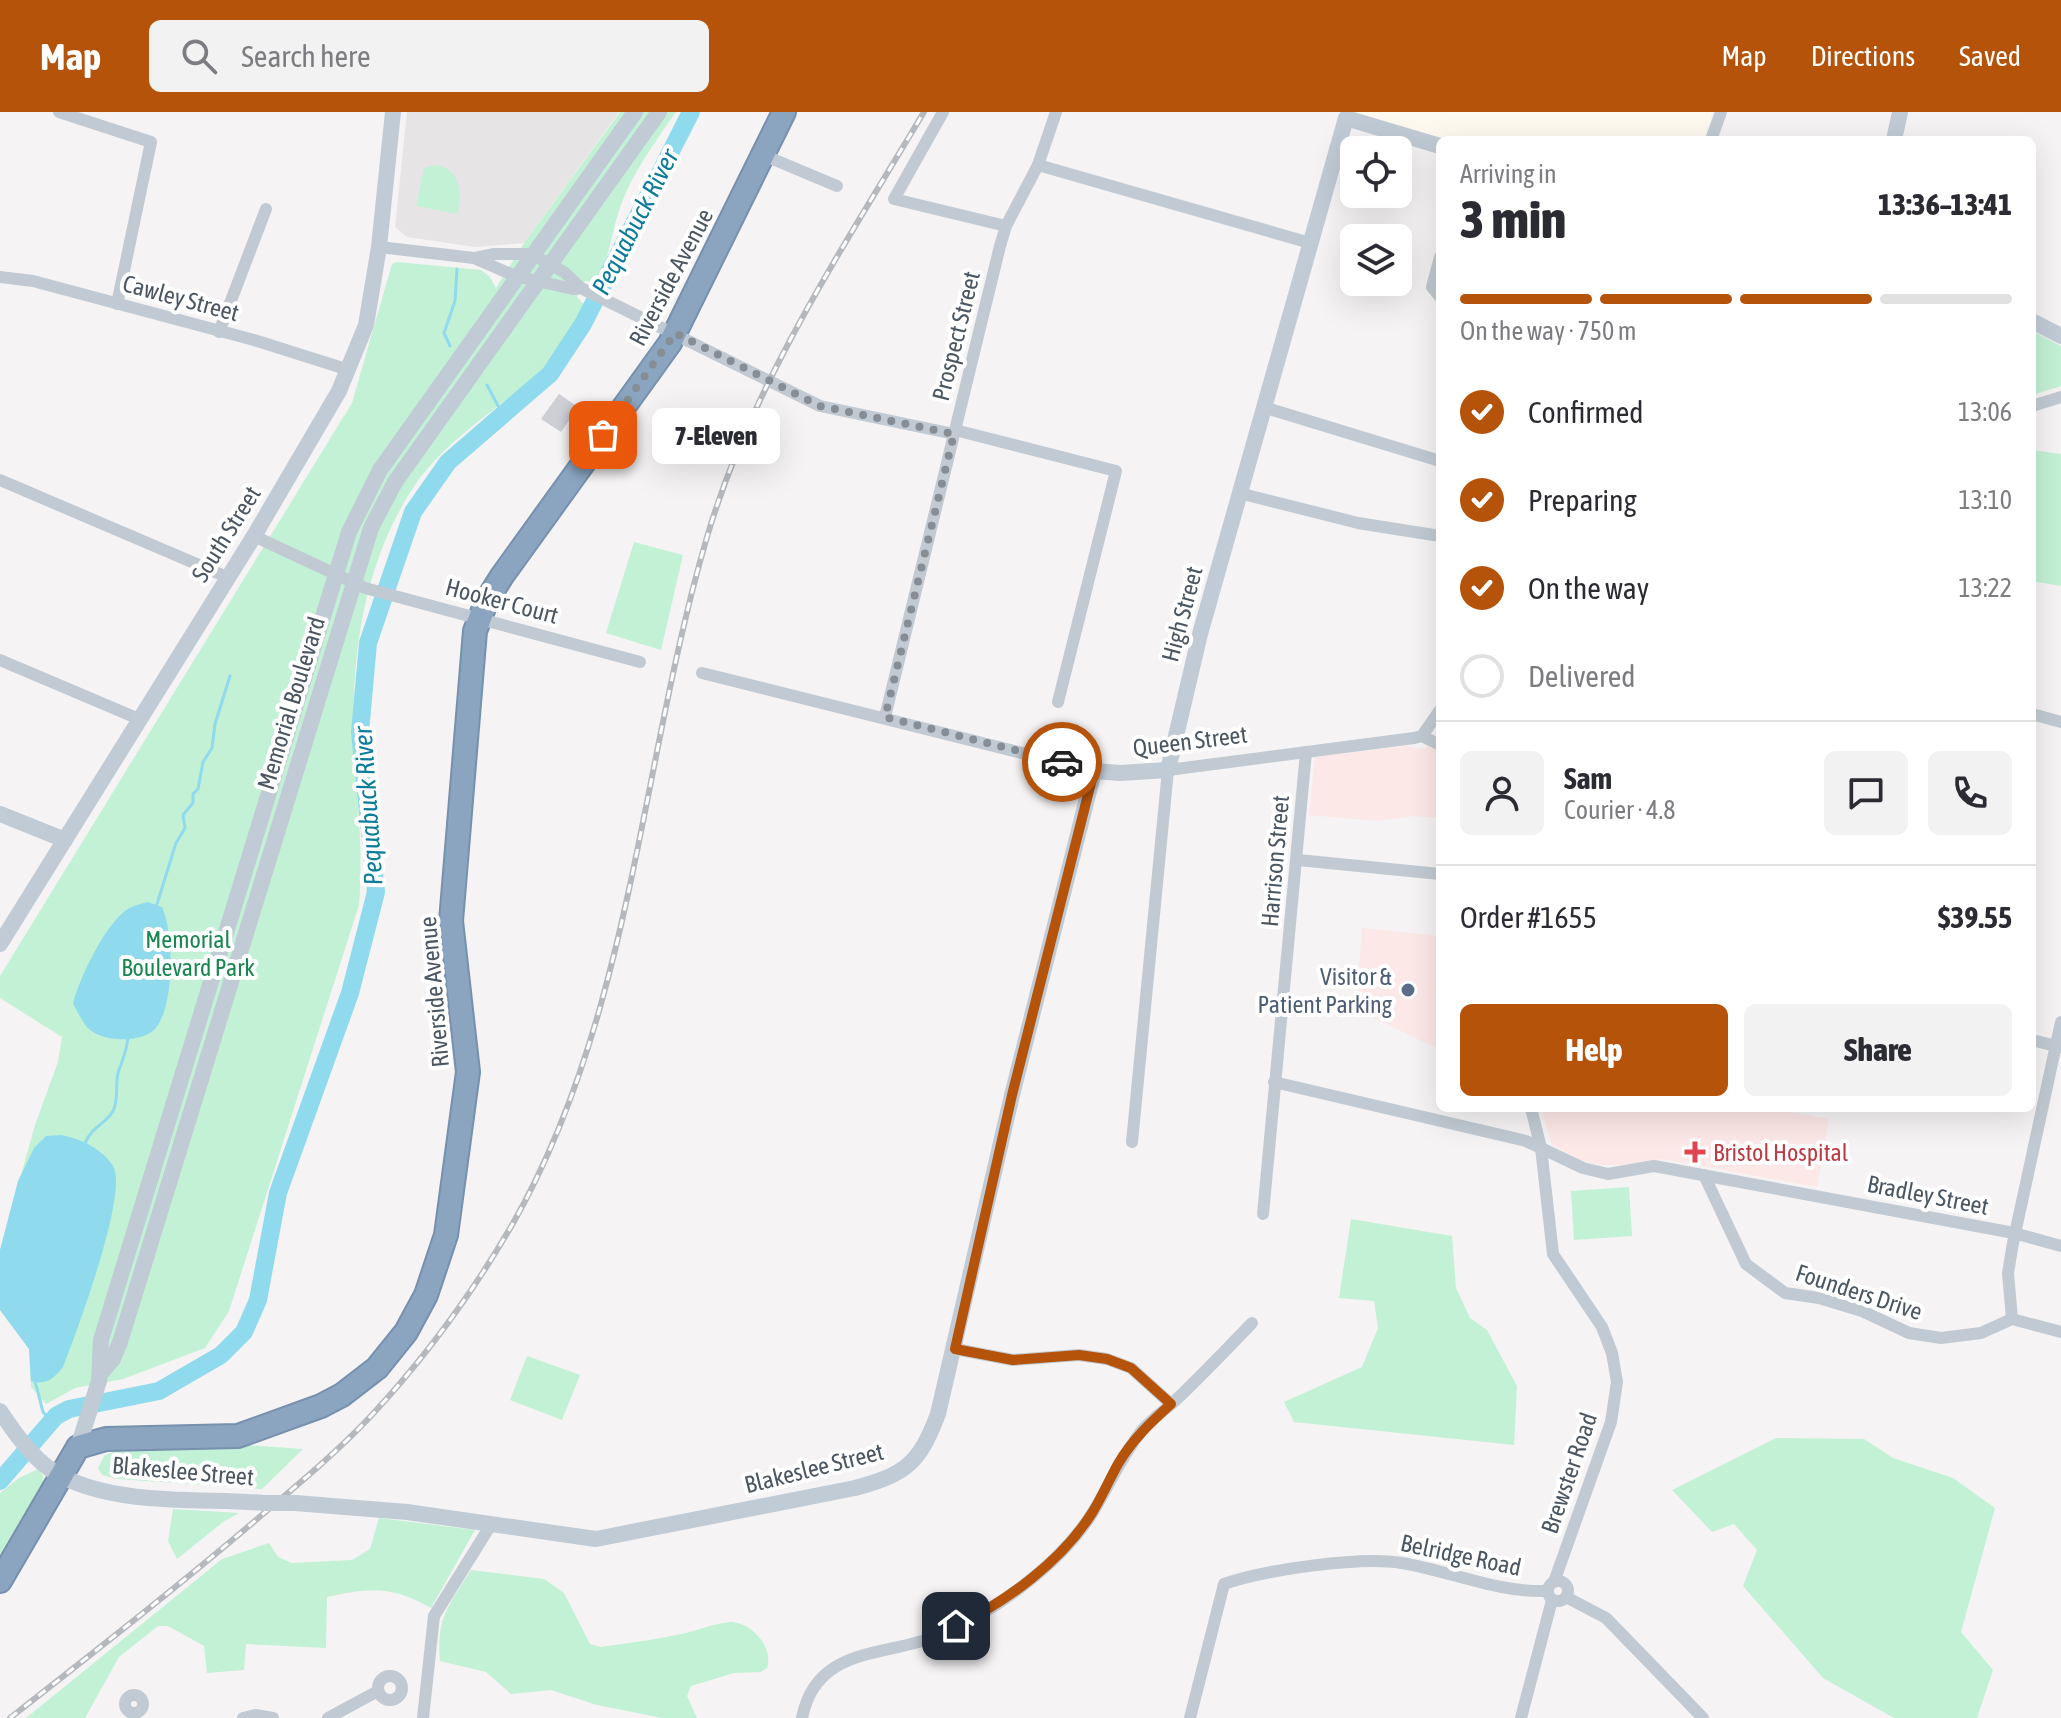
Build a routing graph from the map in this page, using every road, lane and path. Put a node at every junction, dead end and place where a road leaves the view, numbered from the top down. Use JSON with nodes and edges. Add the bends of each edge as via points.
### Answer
{"nodes":[{"id":1,"x":59,"y":112,"type":"edge"},
{"id":2,"x":393,"y":112,"type":"edge"},
{"id":3,"x":635,"y":112,"type":"edge"},
{"id":4,"x":659,"y":112,"type":"edge"},
{"id":5,"x":784,"y":112,"type":"edge"},
{"id":6,"x":943,"y":112,"type":"edge"},
{"id":7,"x":1056,"y":112,"type":"edge"},
{"id":8,"x":1721,"y":112,"type":"edge"},
{"id":9,"x":1900,"y":112,"type":"edge"},
{"id":10,"x":1347,"y":115,"type":"edge"},
{"id":11,"x":1712,"y":136,"type":"edge"},
{"id":12,"x":1895,"y":136,"type":"edge"},
{"id":13,"x":1436,"y":145,"type":"edge"},
{"id":14,"x":763,"y":155,"type":"junction"},
{"id":15,"x":1038,"y":165,"type":"junction"},
{"id":16,"x":837,"y":186,"type":"dead end"},
{"id":17,"x":266,"y":209,"type":"dead end"},
{"id":18,"x":1006,"y":226,"type":"junction"},
{"id":19,"x":1310,"y":243,"type":"junction"},
{"id":20,"x":379,"y":247,"type":"junction"},
{"id":21,"x":531,"y":254,"type":"junction"},
{"id":22,"x":474,"y":258,"type":"junction"},
{"id":23,"x":551,"y":264,"type":"junction"},
{"id":24,"x":1436,"y":272,"type":"edge"},
{"id":25,"x":515,"y":276,"type":"junction"},
{"id":26,"x":0,"y":277,"type":"edge"},
{"id":27,"x":538,"y":282,"type":"junction"},
{"id":28,"x":581,"y":288,"type":"junction"},
{"id":29,"x":1436,"y":292,"type":"edge"},
{"id":30,"x":117,"y":304,"type":"junction"},
{"id":31,"x":2036,"y":323,"type":"edge"},
{"id":32,"x":219,"y":332,"type":"junction"},
{"id":33,"x":675,"y":333,"type":"junction"},
{"id":34,"x":2061,"y":336,"type":"edge"},
{"id":35,"x":349,"y":370,"type":"junction"},
{"id":36,"x":2061,"y":397,"type":"edge"},
{"id":37,"x":2036,"y":405,"type":"edge"},
{"id":38,"x":1263,"y":407,"type":"junction"},
{"id":39,"x":955,"y":432,"type":"junction"},
{"id":40,"x":1436,"y":460,"type":"edge"},
{"id":41,"x":0,"y":480,"type":"edge"},
{"id":42,"x":1239,"y":493,"type":"junction"},
{"id":43,"x":1436,"y":535,"type":"edge"},
{"id":44,"x":254,"y":536,"type":"junction"},
{"id":45,"x":336,"y":574,"type":"junction"},
{"id":46,"x":227,"y":577,"type":"junction"},
{"id":47,"x":353,"y":582,"type":"junction"},
{"id":48,"x":480,"y":617,"type":"junction"},
{"id":49,"x":0,"y":660,"type":"edge"},
{"id":50,"x":640,"y":662,"type":"dead end"},
{"id":51,"x":702,"y":673,"type":"dead end"},
{"id":52,"x":1058,"y":702,"type":"dead end"},
{"id":53,"x":2036,"y":715,"type":"edge"},
{"id":54,"x":1436,"y":716,"type":"edge"},
{"id":55,"x":885,"y":717,"type":"junction"},
{"id":56,"x":139,"y":719,"type":"junction"},
{"id":57,"x":2061,"y":722,"type":"edge"},
{"id":58,"x":1422,"y":736,"type":"junction"},
{"id":59,"x":1436,"y":743,"type":"edge"},
{"id":60,"x":1306,"y":752,"type":"junction"},
{"id":61,"x":1168,"y":770,"type":"junction"},
{"id":62,"x":1094,"y":771,"type":"junction"},
{"id":63,"x":0,"y":814,"type":"edge"},
{"id":64,"x":65,"y":840,"type":"junction"},
{"id":65,"x":1298,"y":860,"type":"junction"},
{"id":66,"x":1436,"y":874,"type":"edge"},
{"id":67,"x":0,"y":944,"type":"edge"},
{"id":68,"x":2061,"y":1022,"type":"edge"},
{"id":69,"x":2036,"y":1041,"type":"edge"},
{"id":70,"x":2058,"y":1047,"type":"edge"},
{"id":71,"x":1274,"y":1082,"type":"junction"},
{"id":72,"x":1532,"y":1112,"type":"edge"},
{"id":73,"x":1132,"y":1142,"type":"dead end"},
{"id":74,"x":1541,"y":1148,"type":"junction"},
{"id":75,"x":1704,"y":1175,"type":"junction"},
{"id":76,"x":1263,"y":1214,"type":"dead end"},
{"id":77,"x":2014,"y":1233,"type":"junction"},
{"id":78,"x":2061,"y":1246,"type":"edge"},
{"id":79,"x":2012,"y":1319,"type":"junction"},
{"id":80,"x":1252,"y":1323,"type":"dead end"},
{"id":81,"x":2061,"y":1332,"type":"edge"},
{"id":82,"x":955,"y":1349,"type":"junction"},
{"id":83,"x":100,"y":1377,"type":"junction"},
{"id":84,"x":1171,"y":1404,"type":"junction"},
{"id":85,"x":0,"y":1411,"type":"edge"},
{"id":86,"x":78,"y":1447,"type":"junction"},
{"id":87,"x":63,"y":1477,"type":"junction"},
{"id":88,"x":492,"y":1523,"type":"junction"},
{"id":89,"x":0,"y":1581,"type":"edge"},
{"id":90,"x":1551,"y":1591,"type":"junction"},
{"id":91,"x":1566,"y":1597,"type":"junction"},
{"id":92,"x":425,"y":1685,"type":"junction"},
{"id":93,"x":141,"y":1709,"type":"dead end"},
{"id":94,"x":151,"y":1718,"type":"edge"},
{"id":95,"x":243,"y":1718,"type":"edge"},
{"id":96,"x":273,"y":1718,"type":"edge"},
{"id":97,"x":328,"y":1718,"type":"edge"},
{"id":98,"x":423,"y":1718,"type":"edge"},
{"id":99,"x":802,"y":1718,"type":"edge"},
{"id":100,"x":1190,"y":1718,"type":"edge"},
{"id":101,"x":1521,"y":1718,"type":"edge"},
{"id":102,"x":1703,"y":1718,"type":"edge"}],
"edges":[{"from":1,"to":30,"type":"street","via":[[151,142]]},
{"from":2,"to":20,"type":"main road","name":"South Street"},
{"from":3,"to":21,"type":"main road","name":"Memorial Boulevard"},
{"from":4,"to":23,"type":"main road","name":"Memorial Boulevard"},
{"from":5,"to":14,"type":"highway","name":"Riverside Avenue"},
{"from":6,"to":18,"type":"street","via":[[894,199]]},
{"from":7,"to":15,"type":"street","name":"Prospect Street"},
{"from":8,"to":11,"type":"street"},
{"from":9,"to":12,"type":"main road"},
{"from":10,"to":13,"type":"main road"},
{"from":10,"to":19,"type":"main road","name":"High Street"},
{"from":14,"to":16,"type":"street"},
{"from":14,"to":33,"type":"highway","name":"Riverside Avenue"},
{"from":15,"to":18,"type":"street","name":"Prospect Street"},
{"from":15,"to":19,"type":"street"},
{"from":17,"to":32,"type":"street"},
{"from":18,"to":39,"type":"street","name":"Prospect Street"},
{"from":19,"to":38,"type":"main road","name":"High Street"},
{"from":20,"to":22,"type":"street"},
{"from":20,"to":35,"type":"main road","name":"South Street","via":[[366,325]]},
{"from":21,"to":22,"type":"street"},
{"from":21,"to":23,"type":"street"},
{"from":21,"to":25,"type":"main road","name":"Memorial Boulevard"},
{"from":22,"to":25,"type":"street"},
{"from":23,"to":27,"type":"main road","name":"Memorial Boulevard"},
{"from":23,"to":28,"type":"street"},
{"from":24,"to":29,"type":"street"},
{"from":25,"to":27,"type":"street"},
{"from":25,"to":45,"type":"main road","name":"Memorial Boulevard","via":[[380,470],[349,532]]},
{"from":26,"to":30,"type":"street","name":"Cawley Street"},
{"from":27,"to":28,"type":"street"},
{"from":27,"to":47,"type":"main road","name":"Memorial Boulevard","via":[[395,482],[371,528]]},
{"from":28,"to":33,"type":"street"},
{"from":30,"to":32,"type":"street","name":"Cawley Street"},
{"from":31,"to":34,"type":"main road"},
{"from":32,"to":35,"type":"street","name":"Cawley Street"},
{"from":33,"to":39,"type":"street","via":[[820,406]]},
{"from":33,"to":48,"type":"highway","name":"Riverside Avenue","via":[[502,576]]},
{"from":35,"to":44,"type":"main road","name":"South Street"},
{"from":36,"to":37,"type":"street"},
{"from":38,"to":40,"type":"street"},
{"from":38,"to":42,"type":"main road","name":"High Street"},
{"from":39,"to":52,"type":"street","via":[[1116,471]]},
{"from":39,"to":55,"type":"street","name":"Prospect Street"},
{"from":41,"to":46,"type":"street"},
{"from":42,"to":43,"type":"street","via":[[1358,523]]},
{"from":42,"to":61,"type":"main road","name":"High Street"},
{"from":44,"to":45,"type":"street","name":"Hooker Court"},
{"from":44,"to":46,"type":"main road","name":"South Street"},
{"from":45,"to":47,"type":"street","name":"Hooker Court"},
{"from":45,"to":83,"type":"main road","name":"Memorial Boulevard","via":[[101,1340]]},
{"from":46,"to":56,"type":"main road","name":"South Street"},
{"from":47,"to":48,"type":"street","name":"Hooker Court"},
{"from":47,"to":83,"type":"main road","name":"Memorial Boulevard","via":[[120,1342]]},
{"from":48,"to":50,"type":"street","name":"Hooker Court"},
{"from":48,"to":86,"type":"highway","name":"Riverside Avenue","via":[[471,665],[451,921],[468,1072],[446,1235],[426,1295],[406,1332],[377,1368],[321,1406],[238,1436],[106,1439]]},
{"from":49,"to":56,"type":"street"},
{"from":51,"to":55,"type":"street","name":"Queen Street"},
{"from":53,"to":57,"type":"street"},
{"from":54,"to":58,"type":"street"},
{"from":55,"to":62,"type":"street","name":"Queen Street"},
{"from":56,"to":64,"type":"main road","name":"South Street"},
{"from":58,"to":59,"type":"street"},
{"from":58,"to":60,"type":"street","name":"Queen Street"},
{"from":60,"to":61,"type":"street","name":"Queen Street"},
{"from":60,"to":65,"type":"street","name":"Harrison Street"},
{"from":61,"to":62,"type":"main road","name":"Queen Street"},
{"from":61,"to":73,"type":"street","name":"High Street"},
{"from":62,"to":82,"type":"main road","name":"Blakeslee Street"},
{"from":63,"to":64,"type":"main road"},
{"from":64,"to":67,"type":"main road","name":"South Street"},
{"from":65,"to":66,"type":"street"},
{"from":65,"to":71,"type":"street","name":"Harrison Street"},
{"from":68,"to":70,"type":"street"},
{"from":69,"to":70,"type":"street"},
{"from":70,"to":77,"type":"street"},
{"from":71,"to":74,"type":"street","name":"Bradley Street"},
{"from":71,"to":76,"type":"street","name":"Harrison Street"},
{"from":72,"to":74,"type":"street","name":"Brewster Road"},
{"from":74,"to":75,"type":"street","name":"Bradley Street","via":[[1608,1174],[1654,1166]]},
{"from":74,"to":90,"type":"street","name":"Brewster Road","via":[[1553,1254],[1602,1327],[1617,1382],[1611,1422]]},
{"from":75,"to":77,"type":"street","name":"Bradley Street"},
{"from":75,"to":79,"type":"street","name":"Founders Drive","via":[[1746,1264],[1785,1293],[1819,1298],[1909,1333],[1941,1338],[1981,1333]]},
{"from":77,"to":78,"type":"street","name":"Bradley Street"},
{"from":77,"to":79,"type":"street","via":[[2008,1273]]},
{"from":79,"to":81,"type":"street"},
{"from":80,"to":84,"type":"street"},
{"from":82,"to":84,"type":"street","via":[[1013,1360],[1079,1355],[1107,1359],[1131,1368]]},
{"from":82,"to":88,"type":"main road","name":"Blakeslee Street","via":[[925,1448],[890,1478],[613,1537],[577,1537]]},
{"from":83,"to":86,"type":"main road","name":"Memorial Boulevard"},
{"from":84,"to":99,"type":"street","via":[[1136,1438],[1092,1514],[1009,1597],[937,1636],[834,1666],[815,1685]]},
{"from":85,"to":87,"type":"main road","via":[[16,1436]]},
{"from":86,"to":87,"type":"highway"},
{"from":87,"to":88,"type":"main road","name":"Blakeslee Street","bridge":true,"via":[[131,1495],[371,1507]]},
{"from":87,"to":89,"type":"highway"},
{"from":88,"to":92,"type":"street","via":[[434,1616]]},
{"from":90,"to":91,"type":"street","name":"Belridge Road","via":[[1561,1601]]},
{"from":90,"to":91,"type":"street","via":[[1562,1582]]},
{"from":90,"to":100,"type":"street","name":"Belridge Road","via":[[1518,1591],[1398,1563],[1356,1561],[1224,1584]]},
{"from":90,"to":101,"type":"street","name":"Brewster Road"},
{"from":91,"to":102,"type":"street","via":[[1606,1618]]},
{"from":92,"to":97,"type":"street","via":[[402,1685],[387,1676],[378,1691]]},
{"from":92,"to":98,"type":"street"},
{"from":93,"to":94,"type":"street"},
{"from":95,"to":96,"type":"street"}]}
